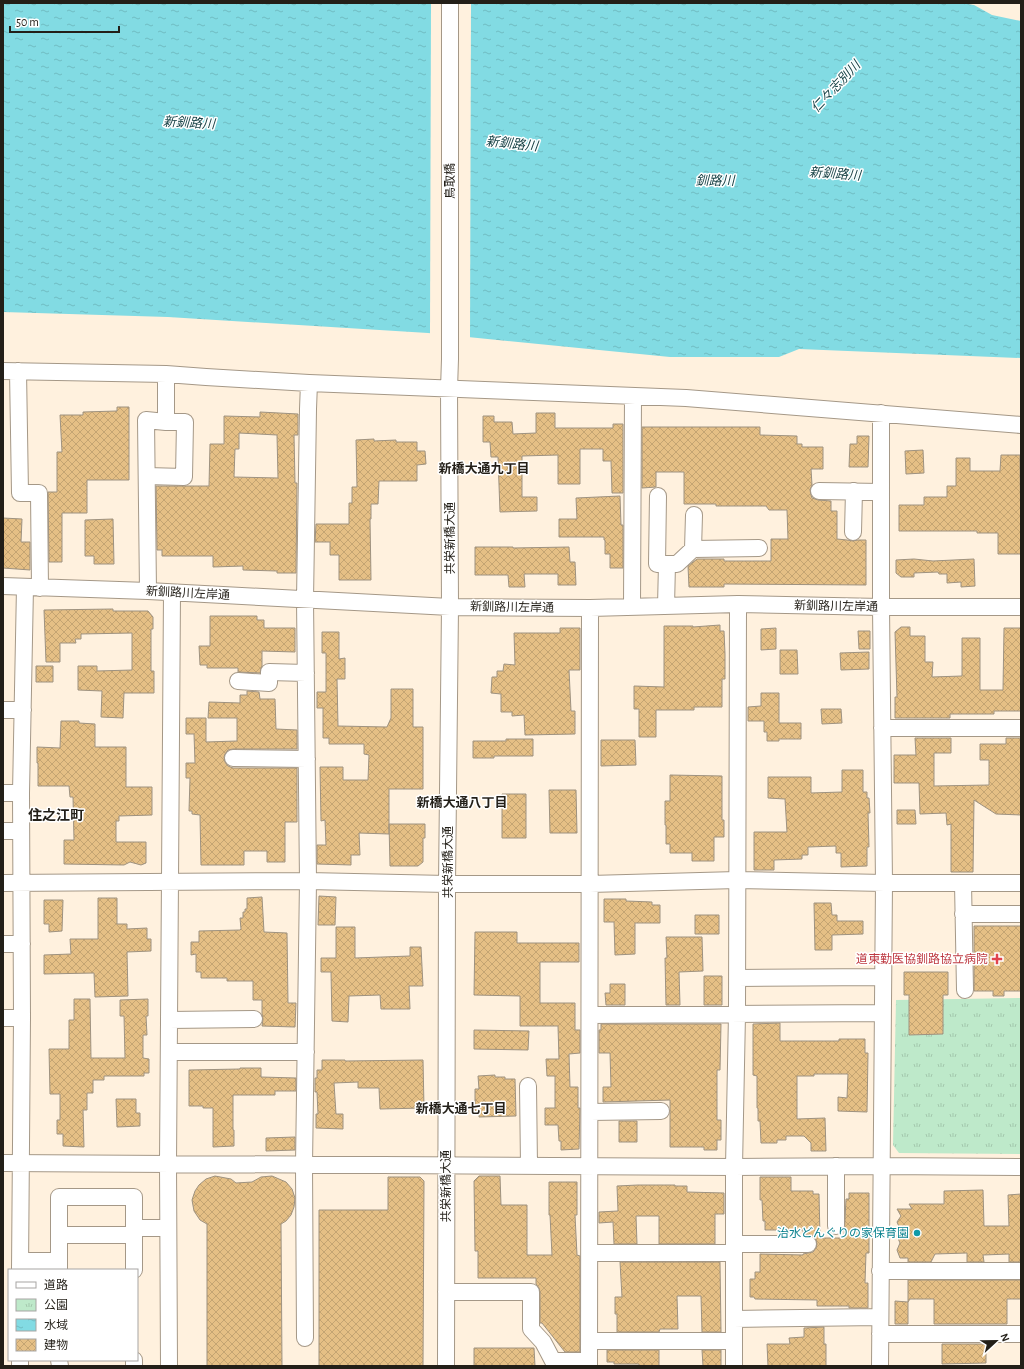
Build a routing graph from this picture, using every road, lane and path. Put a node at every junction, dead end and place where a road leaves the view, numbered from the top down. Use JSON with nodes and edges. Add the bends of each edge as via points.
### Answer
{"nodes":[{"id":1,"x":450,"y":3,"type":"edge"},
{"id":2,"x":450,"y":359,"type":"joint"},
{"id":3,"x":11,"y":371,"type":"edge"},
{"id":4,"x":166,"y":374,"type":"junction"},
{"id":5,"x":309,"y":383,"type":"junction"},
{"id":6,"x":449,"y":389,"type":"junction"},
{"id":7,"x":633,"y":396,"type":"junction"},
{"id":8,"x":882,"y":413,"type":"junction"},
{"id":9,"x":166,"y":422,"type":"junction"},
{"id":10,"x":1021,"y":425,"type":"edge"},
{"id":11,"x":147,"y":476,"type":"junction"},
{"id":12,"x":819,"y":491,"type":"dead end"},
{"id":13,"x":854,"y":492,"type":"junction"},
{"id":14,"x":881,"y":492,"type":"junction"},
{"id":15,"x":658,"y":496,"type":"dead end"},
{"id":16,"x":694,"y":515,"type":"dead end"},
{"id":17,"x":853,"y":532,"type":"dead end"},
{"id":18,"x":759,"y":548,"type":"dead end"},
{"id":19,"x":693,"y":549,"type":"junction"},
{"id":20,"x":667,"y":564,"type":"junction"},
{"id":21,"x":3,"y":586,"type":"edge"},
{"id":22,"x":32,"y":587,"type":"junction"},
{"id":23,"x":148,"y":591,"type":"junction"},
{"id":24,"x":172,"y":593,"type":"junction"},
{"id":25,"x":305,"y":600,"type":"junction"},
{"id":26,"x":738,"y":604,"type":"junction"},
{"id":27,"x":450,"y":606,"type":"junction"},
{"id":28,"x":666,"y":606,"type":"junction"},
{"id":29,"x":632,"y":607,"type":"junction"},
{"id":30,"x":881,"y":607,"type":"junction"},
{"id":31,"x":1021,"y":607,"type":"edge"},
{"id":32,"x":590,"y":608,"type":"junction"},
{"id":33,"x":306,"y":673,"type":"junction"},
{"id":34,"x":238,"y":681,"type":"dead end"},
{"id":35,"x":3,"y":710,"type":"edge"},
{"id":36,"x":23,"y":710,"type":"junction"},
{"id":37,"x":882,"y":728,"type":"junction"},
{"id":38,"x":1021,"y":728,"type":"edge"},
{"id":39,"x":233,"y":758,"type":"dead end"},
{"id":40,"x":307,"y":759,"type":"junction"},
{"id":41,"x":3,"y":793,"type":"edge"},
{"id":42,"x":21,"y":793,"type":"junction"},
{"id":43,"x":3,"y":831,"type":"edge"},
{"id":44,"x":21,"y":831,"type":"junction"},
{"id":45,"x":737,"y":880,"type":"junction"},
{"id":46,"x":171,"y":881,"type":"junction"},
{"id":47,"x":308,"y":881,"type":"junction"},
{"id":48,"x":3,"y":883,"type":"edge"},
{"id":49,"x":21,"y":883,"type":"junction"},
{"id":50,"x":884,"y":883,"type":"junction"},
{"id":51,"x":963,"y":883,"type":"junction"},
{"id":52,"x":1021,"y":883,"type":"edge"},
{"id":53,"x":447,"y":884,"type":"junction"},
{"id":54,"x":590,"y":884,"type":"junction"},
{"id":55,"x":963,"y":914,"type":"junction"},
{"id":56,"x":1021,"y":914,"type":"edge"},
{"id":57,"x":3,"y":944,"type":"edge"},
{"id":58,"x":22,"y":944,"type":"junction"},
{"id":59,"x":883,"y":977,"type":"junction"},
{"id":60,"x":737,"y":978,"type":"junction"},
{"id":61,"x":965,"y":990,"type":"dead end"},
{"id":62,"x":882,"y":1013,"type":"junction"},
{"id":63,"x":737,"y":1014,"type":"junction"},
{"id":64,"x":590,"y":1015,"type":"junction"},
{"id":65,"x":3,"y":1018,"type":"edge"},
{"id":66,"x":22,"y":1018,"type":"junction"},
{"id":67,"x":254,"y":1019,"type":"dead end"},
{"id":68,"x":170,"y":1020,"type":"junction"},
{"id":69,"x":169,"y":1052,"type":"junction"},
{"id":70,"x":306,"y":1052,"type":"junction"},
{"id":71,"x":528,"y":1086,"type":"dead end"},
{"id":72,"x":661,"y":1111,"type":"dead end"},
{"id":73,"x":590,"y":1112,"type":"junction"},
{"id":74,"x":3,"y":1163,"type":"edge"},
{"id":75,"x":20,"y":1163,"type":"junction"},
{"id":76,"x":168,"y":1164,"type":"junction"},
{"id":77,"x":304,"y":1165,"type":"junction"},
{"id":78,"x":446,"y":1166,"type":"junction"},
{"id":79,"x":529,"y":1166,"type":"junction"},
{"id":80,"x":590,"y":1166,"type":"junction"},
{"id":81,"x":836,"y":1166,"type":"junction"},
{"id":82,"x":881,"y":1166,"type":"junction"},
{"id":83,"x":734,"y":1167,"type":"junction"},
{"id":84,"x":1021,"y":1167,"type":"edge"},
{"id":85,"x":836,"y":1226,"type":"dead end"},
{"id":86,"x":168,"y":1228,"type":"junction"},
{"id":87,"x":134,"y":1232,"type":"junction"},
{"id":88,"x":59,"y":1235,"type":"junction"},
{"id":89,"x":808,"y":1244,"type":"dead end"},
{"id":90,"x":734,"y":1249,"type":"junction"},
{"id":91,"x":590,"y":1253,"type":"junction"},
{"id":92,"x":20,"y":1266,"type":"edge"},
{"id":93,"x":59,"y":1266,"type":"edge"},
{"id":94,"x":134,"y":1269,"type":"edge"},
{"id":95,"x":880,"y":1271,"type":"junction"},
{"id":96,"x":1021,"y":1271,"type":"edge"},
{"id":97,"x":446,"y":1292,"type":"junction"},
{"id":98,"x":880,"y":1317,"type":"junction"},
{"id":99,"x":734,"y":1319,"type":"junction"},
{"id":100,"x":880,"y":1334,"type":"junction"},
{"id":101,"x":1021,"y":1334,"type":"edge"},
{"id":102,"x":305,"y":1338,"type":"dead end"},
{"id":103,"x":589,"y":1341,"type":"junction"},
{"id":104,"x":734,"y":1341,"type":"junction"},
{"id":105,"x":560,"y":1364,"type":"edge"},
{"id":106,"x":589,"y":1364,"type":"edge"},
{"id":107,"x":168,"y":1366,"type":"edge"},
{"id":108,"x":446,"y":1366,"type":"edge"},
{"id":109,"x":734,"y":1366,"type":"edge"},
{"id":110,"x":880,"y":1366,"type":"edge"}],
"edges":[{"from":1,"to":2,"type":"street","name":"鳥取橋"},
{"from":2,"to":6,"type":"street","name":"共栄新橋大通"},
{"from":3,"to":4,"type":"street"},
{"from":3,"to":22,"type":"street","via":[[20,493],[39,492]]},
{"from":4,"to":5,"type":"street"},
{"from":4,"to":9,"type":"street"},
{"from":5,"to":6,"type":"street"},
{"from":5,"to":25,"type":"street"},
{"from":6,"to":7,"type":"street"},
{"from":6,"to":27,"type":"street","name":"共栄新橋大通"},
{"from":7,"to":8,"type":"street"},
{"from":7,"to":29,"type":"street"},
{"from":8,"to":10,"type":"street"},
{"from":8,"to":14,"type":"street"},
{"from":9,"to":11,"type":"street","via":[[146,420]]},
{"from":9,"to":11,"type":"street","via":[[185,422],[184,476]]},
{"from":11,"to":23,"type":"street"},
{"from":12,"to":13,"type":"street"},
{"from":13,"to":14,"type":"street"},
{"from":13,"to":17,"type":"street"},
{"from":14,"to":30,"type":"street"},
{"from":15,"to":20,"type":"street","via":[[657,564]]},
{"from":16,"to":19,"type":"street"},
{"from":18,"to":19,"type":"street"},
{"from":19,"to":20,"type":"street","via":[[676,564]]},
{"from":20,"to":28,"type":"street"},
{"from":21,"to":22,"type":"street","name":"新釧路川左岸通"},
{"from":22,"to":23,"type":"street","name":"新釧路川左岸通"},
{"from":22,"to":36,"type":"street"},
{"from":23,"to":24,"type":"street","name":"新釧路川左岸通"},
{"from":24,"to":25,"type":"street","name":"新釧路川左岸通"},
{"from":24,"to":46,"type":"street"},
{"from":25,"to":27,"type":"street","name":"新釧路川左岸通"},
{"from":25,"to":33,"type":"street"},
{"from":26,"to":28,"type":"street","name":"新釧路川左岸通"},
{"from":26,"to":30,"type":"street","name":"新釧路川左岸通"},
{"from":26,"to":45,"type":"street"},
{"from":27,"to":32,"type":"street","name":"新釧路川左岸通"},
{"from":27,"to":53,"type":"street","name":"共栄新橋大通"},
{"from":28,"to":29,"type":"street","name":"新釧路川左岸通"},
{"from":29,"to":32,"type":"street","name":"新釧路川左岸通"},
{"from":30,"to":31,"type":"street","name":"新釧路川左岸通"},
{"from":30,"to":37,"type":"street"},
{"from":32,"to":54,"type":"street"},
{"from":33,"to":34,"type":"street","via":[[269,672],[269,683]]},
{"from":33,"to":40,"type":"street"},
{"from":35,"to":36,"type":"street"},
{"from":36,"to":42,"type":"street"},
{"from":37,"to":38,"type":"street"},
{"from":37,"to":50,"type":"street"},
{"from":39,"to":40,"type":"street"},
{"from":40,"to":47,"type":"street"},
{"from":41,"to":42,"type":"street"},
{"from":42,"to":44,"type":"street"},
{"from":43,"to":44,"type":"street"},
{"from":44,"to":49,"type":"street"},
{"from":45,"to":50,"type":"street"},
{"from":45,"to":54,"type":"street"},
{"from":45,"to":60,"type":"street"},
{"from":46,"to":47,"type":"street"},
{"from":46,"to":49,"type":"street"},
{"from":46,"to":68,"type":"street"},
{"from":47,"to":53,"type":"street"},
{"from":47,"to":70,"type":"street"},
{"from":48,"to":49,"type":"street"},
{"from":49,"to":58,"type":"street"},
{"from":50,"to":51,"type":"street"},
{"from":50,"to":59,"type":"street"},
{"from":51,"to":52,"type":"street"},
{"from":51,"to":55,"type":"street"},
{"from":53,"to":54,"type":"street"},
{"from":53,"to":78,"type":"street","name":"共栄新橋大通"},
{"from":54,"to":64,"type":"street"},
{"from":55,"to":56,"type":"street"},
{"from":55,"to":61,"type":"street"},
{"from":57,"to":58,"type":"street"},
{"from":58,"to":66,"type":"street"},
{"from":59,"to":60,"type":"street"},
{"from":59,"to":62,"type":"street"},
{"from":60,"to":63,"type":"street"},
{"from":62,"to":63,"type":"street"},
{"from":62,"to":82,"type":"street"},
{"from":63,"to":64,"type":"street"},
{"from":63,"to":83,"type":"street"},
{"from":64,"to":73,"type":"street"},
{"from":65,"to":66,"type":"street"},
{"from":66,"to":75,"type":"street"},
{"from":67,"to":68,"type":"street"},
{"from":68,"to":69,"type":"street"},
{"from":69,"to":70,"type":"street"},
{"from":69,"to":76,"type":"street"},
{"from":70,"to":77,"type":"street"},
{"from":71,"to":79,"type":"street"},
{"from":72,"to":73,"type":"street"},
{"from":73,"to":80,"type":"street"},
{"from":74,"to":75,"type":"street"},
{"from":75,"to":76,"type":"street"},
{"from":75,"to":92,"type":"street"},
{"from":76,"to":77,"type":"street"},
{"from":76,"to":86,"type":"street"},
{"from":77,"to":78,"type":"street"},
{"from":77,"to":102,"type":"street"},
{"from":78,"to":79,"type":"street"},
{"from":78,"to":97,"type":"street","name":"共栄新橋大通"},
{"from":79,"to":80,"type":"street"},
{"from":80,"to":83,"type":"street"},
{"from":80,"to":91,"type":"street"},
{"from":81,"to":82,"type":"street"},
{"from":81,"to":83,"type":"street"},
{"from":81,"to":85,"type":"street"},
{"from":82,"to":84,"type":"street"},
{"from":82,"to":95,"type":"street"},
{"from":83,"to":90,"type":"street"},
{"from":86,"to":87,"type":"street"},
{"from":86,"to":107,"type":"street"},
{"from":87,"to":88,"type":"street"},
{"from":87,"to":88,"type":"street","via":[[134,1197],[59,1197]]},
{"from":87,"to":94,"type":"street"},
{"from":88,"to":93,"type":"street"},
{"from":89,"to":90,"type":"street"},
{"from":90,"to":91,"type":"street"},
{"from":90,"to":99,"type":"street"},
{"from":91,"to":103,"type":"street"},
{"from":92,"to":93,"type":"street"},
{"from":95,"to":96,"type":"street"},
{"from":95,"to":98,"type":"street"},
{"from":97,"to":105,"type":"street","via":[[531,1292],[531,1329],[543,1342],[553,1360]]},
{"from":97,"to":108,"type":"street","name":"共栄新橋大通"},
{"from":98,"to":99,"type":"street"},
{"from":98,"to":100,"type":"street"},
{"from":99,"to":104,"type":"street"},
{"from":100,"to":101,"type":"street"},
{"from":100,"to":110,"type":"street"},
{"from":103,"to":104,"type":"street"},
{"from":103,"to":106,"type":"street"},
{"from":104,"to":109,"type":"street"},
{"from":105,"to":106,"type":"street"}]}
